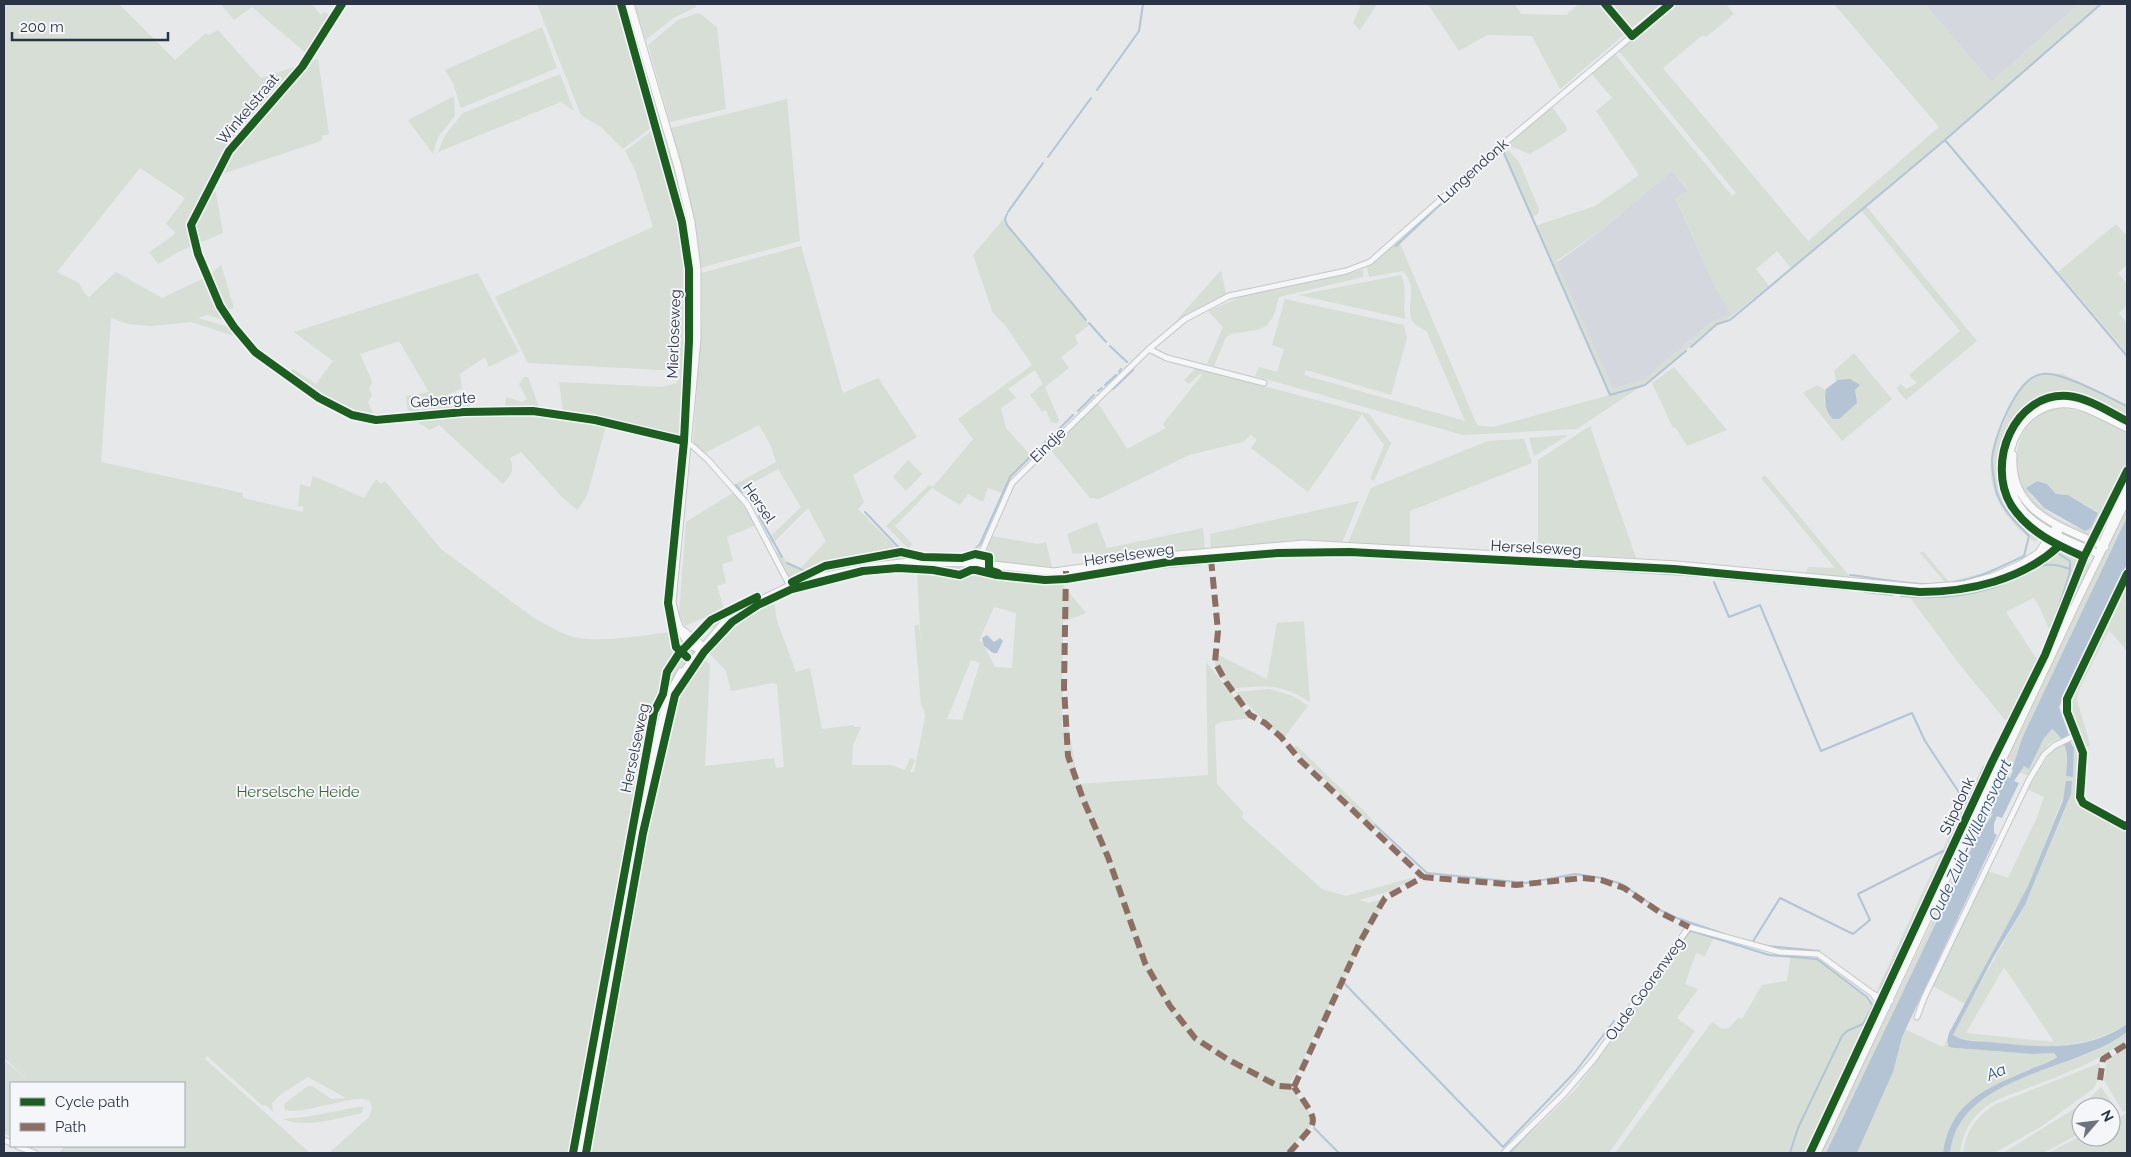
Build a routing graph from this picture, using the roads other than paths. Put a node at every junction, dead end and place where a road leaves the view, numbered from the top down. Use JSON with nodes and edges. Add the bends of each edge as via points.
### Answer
{"nodes":[{"id":1,"x":342,"y":4,"type":"edge"},
{"id":2,"x":630,"y":4,"type":"edge"},
{"id":3,"x":1605,"y":4,"type":"edge"},
{"id":4,"x":1670,"y":4,"type":"edge"},
{"id":5,"x":1632,"y":36,"type":"junction"},
{"id":6,"x":1252,"y":290,"type":"joint"},
{"id":7,"x":231,"y":322,"type":"joint"},
{"id":8,"x":1150,"y":349,"type":"junction"},
{"id":9,"x":1264,"y":383,"type":"dead end"},
{"id":10,"x":2127,"y":428,"type":"edge"},
{"id":11,"x":2016,"y":437,"type":"junction"},
{"id":12,"x":688,"y":442,"type":"junction"},
{"id":13,"x":2127,"y":486,"type":"edge"},
{"id":14,"x":2127,"y":500,"type":"edge"},
{"id":15,"x":2059,"y":526,"type":"junction"},
{"id":16,"x":2055,"y":534,"type":"junction"},
{"id":17,"x":2102,"y":545,"type":"junction"},
{"id":18,"x":2099,"y":554,"type":"junction"},
{"id":19,"x":977,"y":563,"type":"junction"},
{"id":20,"x":2127,"y":574,"type":"edge"},
{"id":21,"x":790,"y":586,"type":"junction"},
{"id":22,"x":699,"y":647,"type":"junction"},
{"id":23,"x":2076,"y":735,"type":"junction"},
{"id":24,"x":2126,"y":825,"type":"edge"},
{"id":25,"x":1889,"y":1004,"type":"junction"},
{"id":26,"x":1917,"y":1017,"type":"dead end"},
{"id":27,"x":20,"y":1147,"type":"edge"},
{"id":28,"x":35,"y":1153,"type":"edge"},
{"id":29,"x":579,"y":1153,"type":"edge"},
{"id":30,"x":1504,"y":1153,"type":"edge"},
{"id":31,"x":1817,"y":1153,"type":"edge"}],
"edges":[{"from":1,"to":7,"type":"street","name":"Winkelstraat","via":[[302,67],[229,151],[191,225],[198,254],[220,306]]},
{"from":2,"to":12,"type":"street","name":"Mierloseweg","via":[[691,222],[698,298]]},
{"from":3,"to":5,"type":"street"},
{"from":4,"to":5,"type":"street","name":"Lungendonk"},
{"from":5,"to":6,"type":"street","name":"Lungendonk","via":[[1374,259],[1346,271]]},
{"from":6,"to":8,"type":"street","name":"Eindje","via":[[1229,296],[1185,319]]},
{"from":7,"to":12,"type":"street","name":"Gebergte","via":[[255,352],[319,398],[352,415],[376,420],[464,412],[533,411],[595,420]]},
{"from":8,"to":9,"type":"street","via":[[1167,358]]},
{"from":8,"to":19,"type":"street","name":"Eindje","via":[[1012,483]]},
{"from":10,"to":11,"type":"street","via":[[2085,408],[2060,404],[2033,414]]},
{"from":11,"to":15,"type":"street","via":[[2013,468],[2019,490],[2036,512]]},
{"from":11,"to":16,"type":"street","via":[[2008,463],[2013,494],[2025,513]]},
{"from":12,"to":21,"type":"street","name":"Hersel","via":[[747,504]]},
{"from":12,"to":22,"type":"street","name":"Mierloseweg","via":[[672,602],[684,637]]},
{"from":13,"to":17,"type":"street","name":"Stipdonk"},
{"from":14,"to":17,"type":"street","name":"Stipdonk"},
{"from":15,"to":16,"type":"street"},
{"from":15,"to":17,"type":"street"},
{"from":16,"to":18,"type":"street"},
{"from":16,"to":19,"type":"street","name":"Herselseweg","via":[[2050,546],[1987,578],[1963,585],[1921,588],[1677,564],[1304,544],[1166,556],[1054,572]]},
{"from":17,"to":18,"type":"street","name":"Stipdonk"},
{"from":18,"to":25,"type":"street","name":"Stipdonk"},
{"from":19,"to":21,"type":"street","name":"Herselseweg","via":[[914,562],[876,566]]},
{"from":20,"to":23,"type":"street","via":[[2067,699],[2067,712]]},
{"from":21,"to":22,"type":"street","name":"Herselseweg","via":[[723,624]]},
{"from":22,"to":29,"type":"street","name":"Herselseweg","via":[[670,693],[643,800]]},
{"from":23,"to":24,"type":"street","via":[[2083,753],[2080,797],[2083,803]]},
{"from":23,"to":26,"type":"street","via":[[2044,755],[2029,780]]},
{"from":25,"to":30,"type":"street","name":"Oude Goorenweg","via":[[1877,1000],[1874,994],[1818,954],[1780,952],[1690,927],[1594,1059],[1564,1094]]},
{"from":25,"to":31,"type":"street","name":"Stipdonk"},
{"from":27,"to":28,"type":"street"}]}
